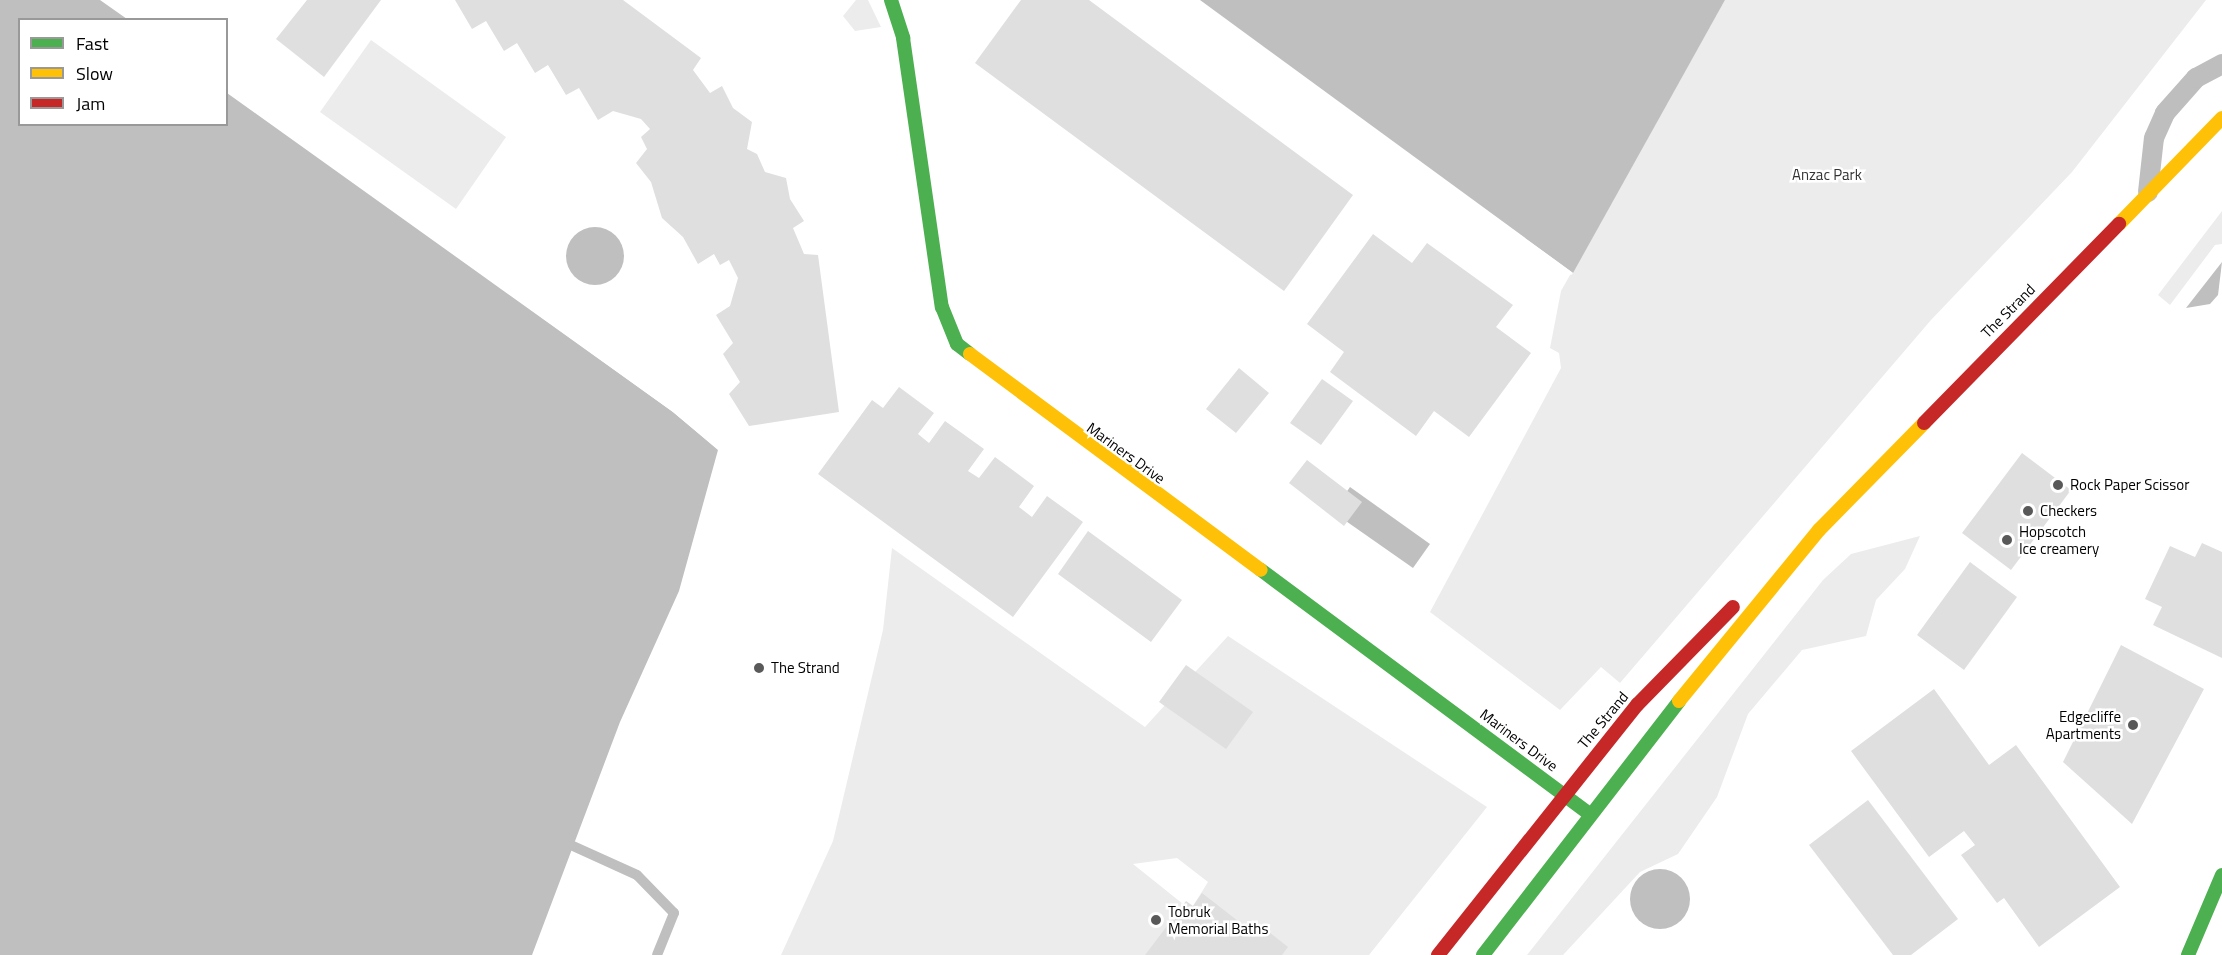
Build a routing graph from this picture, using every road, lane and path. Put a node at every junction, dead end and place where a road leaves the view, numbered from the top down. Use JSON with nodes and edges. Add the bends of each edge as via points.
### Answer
{"nodes":[{"id":1,"x":891,"y":0,"type":"edge"},
{"id":2,"x":2222,"y":64,"type":"edge"},
{"id":3,"x":2222,"y":118,"type":"edge"},
{"id":4,"x":2147,"y":197,"type":"junction"},
{"id":5,"x":1819,"y":530,"type":"junction"},
{"id":6,"x":1563,"y":793,"type":"junction"},
{"id":7,"x":1588,"y":813,"type":"junction"},
{"id":8,"x":2222,"y":875,"type":"edge"},
{"id":9,"x":1438,"y":955,"type":"edge"},
{"id":10,"x":1484,"y":955,"type":"edge"},
{"id":11,"x":2188,"y":955,"type":"edge"}],
"edges":[{"from":1,"to":6,"type":"street","name":"Mariners Drive","via":[[903,38],[942,307],[957,344]]},
{"from":2,"to":4,"type":"lane","via":[[2196,78],[2165,113],[2154,138]]},
{"from":3,"to":4,"type":"street","name":"The Strand"},
{"from":4,"to":5,"type":"street","name":"The Strand"},
{"from":5,"to":6,"type":"street","name":"The Strand","via":[[1685,652]]},
{"from":5,"to":7,"type":"street","name":"The Strand"},
{"from":6,"to":7,"type":"street","name":"Mariners Drive"},
{"from":6,"to":9,"type":"street","name":"The Strand"},
{"from":7,"to":10,"type":"street","name":"The Strand"},
{"from":8,"to":11,"type":"street"}]}
